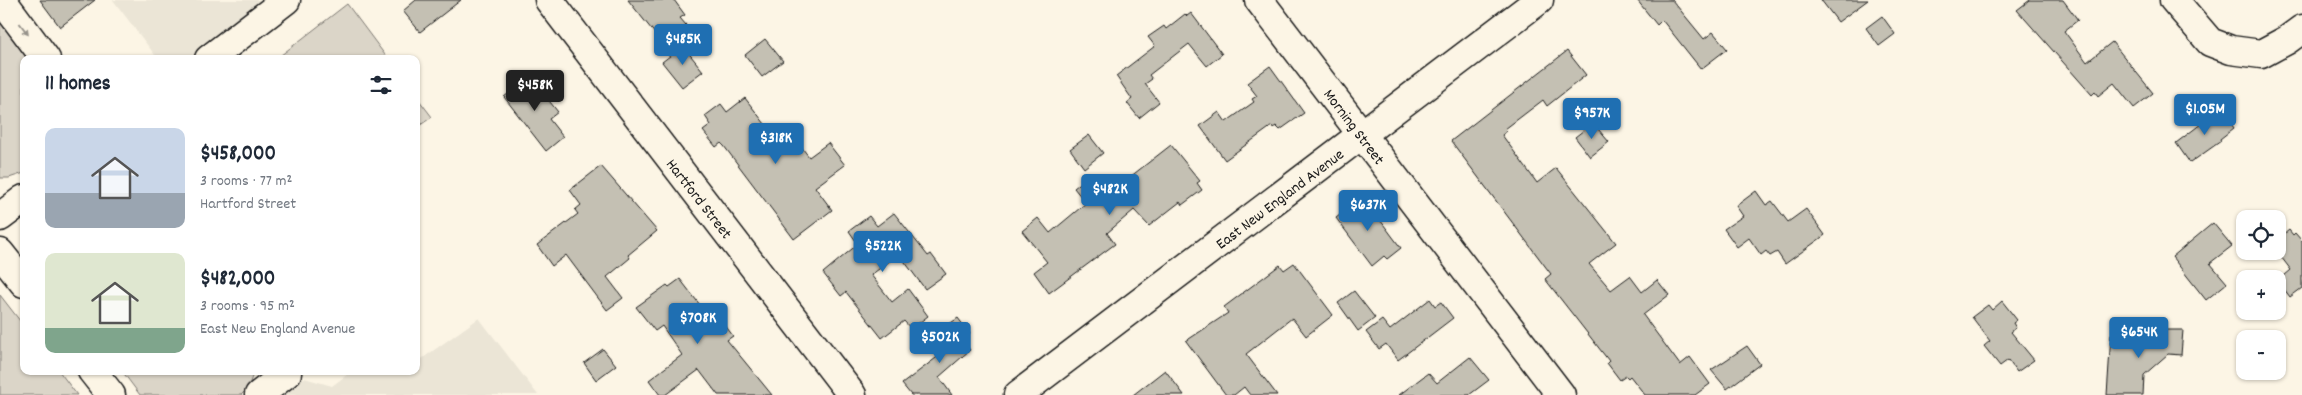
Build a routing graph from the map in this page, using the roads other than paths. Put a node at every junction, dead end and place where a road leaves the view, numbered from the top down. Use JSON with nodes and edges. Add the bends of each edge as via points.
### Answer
{"nodes":[{"id":1,"x":2,"y":0,"type":"edge"},
{"id":2,"x":286,"y":0,"type":"edge"},
{"id":3,"x":549,"y":0,"type":"edge"},
{"id":4,"x":1259,"y":0,"type":"edge"},
{"id":5,"x":1539,"y":0,"type":"edge"},
{"id":6,"x":2174,"y":0,"type":"edge"},
{"id":7,"x":2295,"y":35,"type":"edge"},
{"id":8,"x":43,"y":55,"type":"edge"},
{"id":9,"x":213,"y":55,"type":"edge"},
{"id":10,"x":1362,"y":135,"type":"junction"},
{"id":11,"x":20,"y":201,"type":"edge"},
{"id":12,"x":0,"y":217,"type":"edge"},
{"id":13,"x":0,"y":253,"type":"edge"},
{"id":14,"x":20,"y":278,"type":"edge"},
{"id":15,"x":95,"y":375,"type":"edge"},
{"id":16,"x":286,"y":375,"type":"edge"},
{"id":17,"x":111,"y":395,"type":"edge"},
{"id":18,"x":259,"y":395,"type":"edge"},
{"id":19,"x":852,"y":395,"type":"edge"},
{"id":20,"x":1018,"y":395,"type":"edge"},
{"id":21,"x":1561,"y":395,"type":"edge"}],
"edges":[{"from":1,"to":8,"type":"street","one_way":true},
{"from":2,"to":9,"type":"street"},
{"from":3,"to":19,"type":"street","name":"Hartford Street"},
{"from":4,"to":10,"type":"street","name":"Morning Street"},
{"from":5,"to":10,"type":"street","name":"East New England Avenue"},
{"from":6,"to":7,"type":"street","via":[[2210,42],[2231,50],[2261,54]]},
{"from":10,"to":20,"type":"street","name":"East New England Avenue"},
{"from":10,"to":21,"type":"street","name":"Morning Street"},
{"from":11,"to":12,"type":"street"},
{"from":13,"to":14,"type":"street"},
{"from":15,"to":17,"type":"street"},
{"from":16,"to":18,"type":"street"}]}
